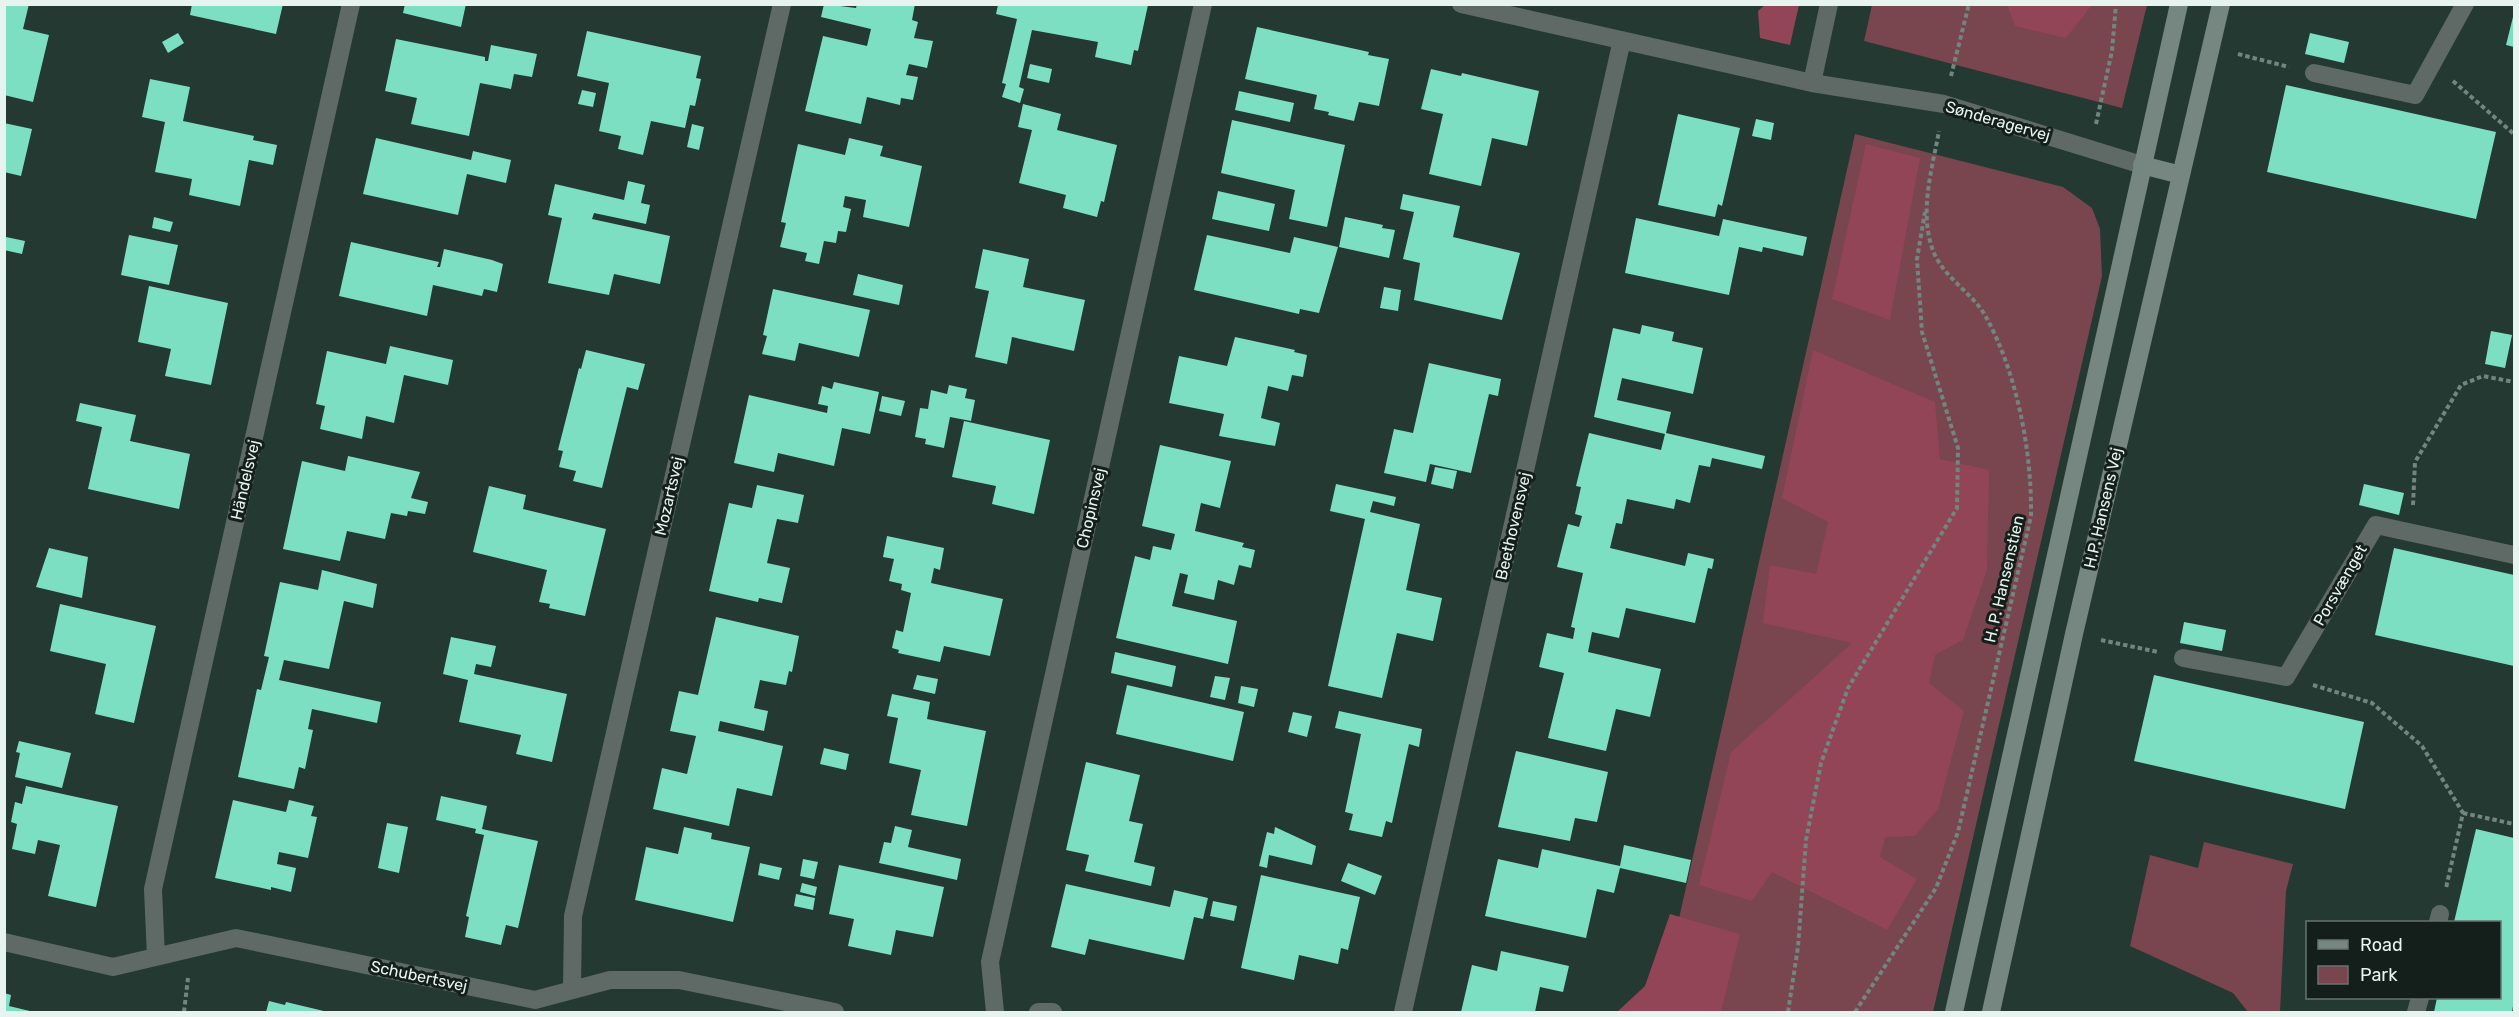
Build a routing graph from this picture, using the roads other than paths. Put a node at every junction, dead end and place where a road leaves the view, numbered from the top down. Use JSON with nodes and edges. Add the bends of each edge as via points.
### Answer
{"nodes":[{"id":1,"x":351,"y":4,"type":"edge"},
{"id":2,"x":782,"y":4,"type":"edge"},
{"id":3,"x":1203,"y":4,"type":"edge"},
{"id":4,"x":1461,"y":4,"type":"edge"},
{"id":5,"x":1829,"y":4,"type":"edge"},
{"id":6,"x":2179,"y":4,"type":"edge"},
{"id":7,"x":2221,"y":4,"type":"edge"},
{"id":8,"x":2464,"y":4,"type":"edge"},
{"id":9,"x":1622,"y":40,"type":"junction"},
{"id":10,"x":2314,"y":73,"type":"road end"},
{"id":11,"x":1812,"y":83,"type":"junction"},
{"id":12,"x":2142,"y":165,"type":"junction"},
{"id":13,"x":2181,"y":175,"type":"junction"},
{"id":14,"x":2514,"y":555,"type":"edge"},
{"id":15,"x":2183,"y":658,"type":"road end"},
{"id":16,"x":4,"y":942,"type":"edge"},
{"id":17,"x":156,"y":957,"type":"junction"},
{"id":18,"x":572,"y":989,"type":"junction"},
{"id":19,"x":835,"y":1012,"type":"edge"},
{"id":20,"x":995,"y":1012,"type":"edge"},
{"id":21,"x":1038,"y":1012,"type":"edge"},
{"id":22,"x":1053,"y":1012,"type":"edge"},
{"id":23,"x":1403,"y":1012,"type":"edge"},
{"id":24,"x":1954,"y":1012,"type":"edge"},
{"id":25,"x":1991,"y":1012,"type":"edge"}],
"edges":[{"from":1,"to":17,"type":"street","name":"Händelsvej","via":[[153,889]]},
{"from":2,"to":18,"type":"street","name":"Mozartsvej","via":[[573,916]]},
{"from":3,"to":20,"type":"street","name":"Chopinsvej","via":[[990,963]]},
{"from":4,"to":9,"type":"street","name":"Sønderagervej"},
{"from":5,"to":11,"type":"street"},
{"from":6,"to":12,"type":"street"},
{"from":7,"to":13,"type":"street","name":"H.P. Hansens Vej"},
{"from":8,"to":10,"type":"street","via":[[2415,95]]},
{"from":9,"to":11,"type":"street","name":"Sønderagervej"},
{"from":9,"to":23,"type":"street","name":"Beethovensvej"},
{"from":11,"to":12,"type":"street","name":"Sønderagervej","via":[[1944,104]]},
{"from":12,"to":13,"type":"street","name":"Sønderagervej"},
{"from":12,"to":24,"type":"street"},
{"from":13,"to":25,"type":"street","name":"H.P. Hansens Vej"},
{"from":14,"to":15,"type":"street","name":"Porsvænget","via":[[2376,525],[2286,677]]},
{"from":16,"to":17,"type":"street","name":"Schubertsvej","via":[[113,967]]},
{"from":17,"to":18,"type":"street","name":"Schubertsvej","via":[[236,938],[535,1000]]},
{"from":18,"to":19,"type":"street","name":"Schubertsvej","via":[[610,980],[679,980]]},
{"from":21,"to":22,"type":"street"}]}
